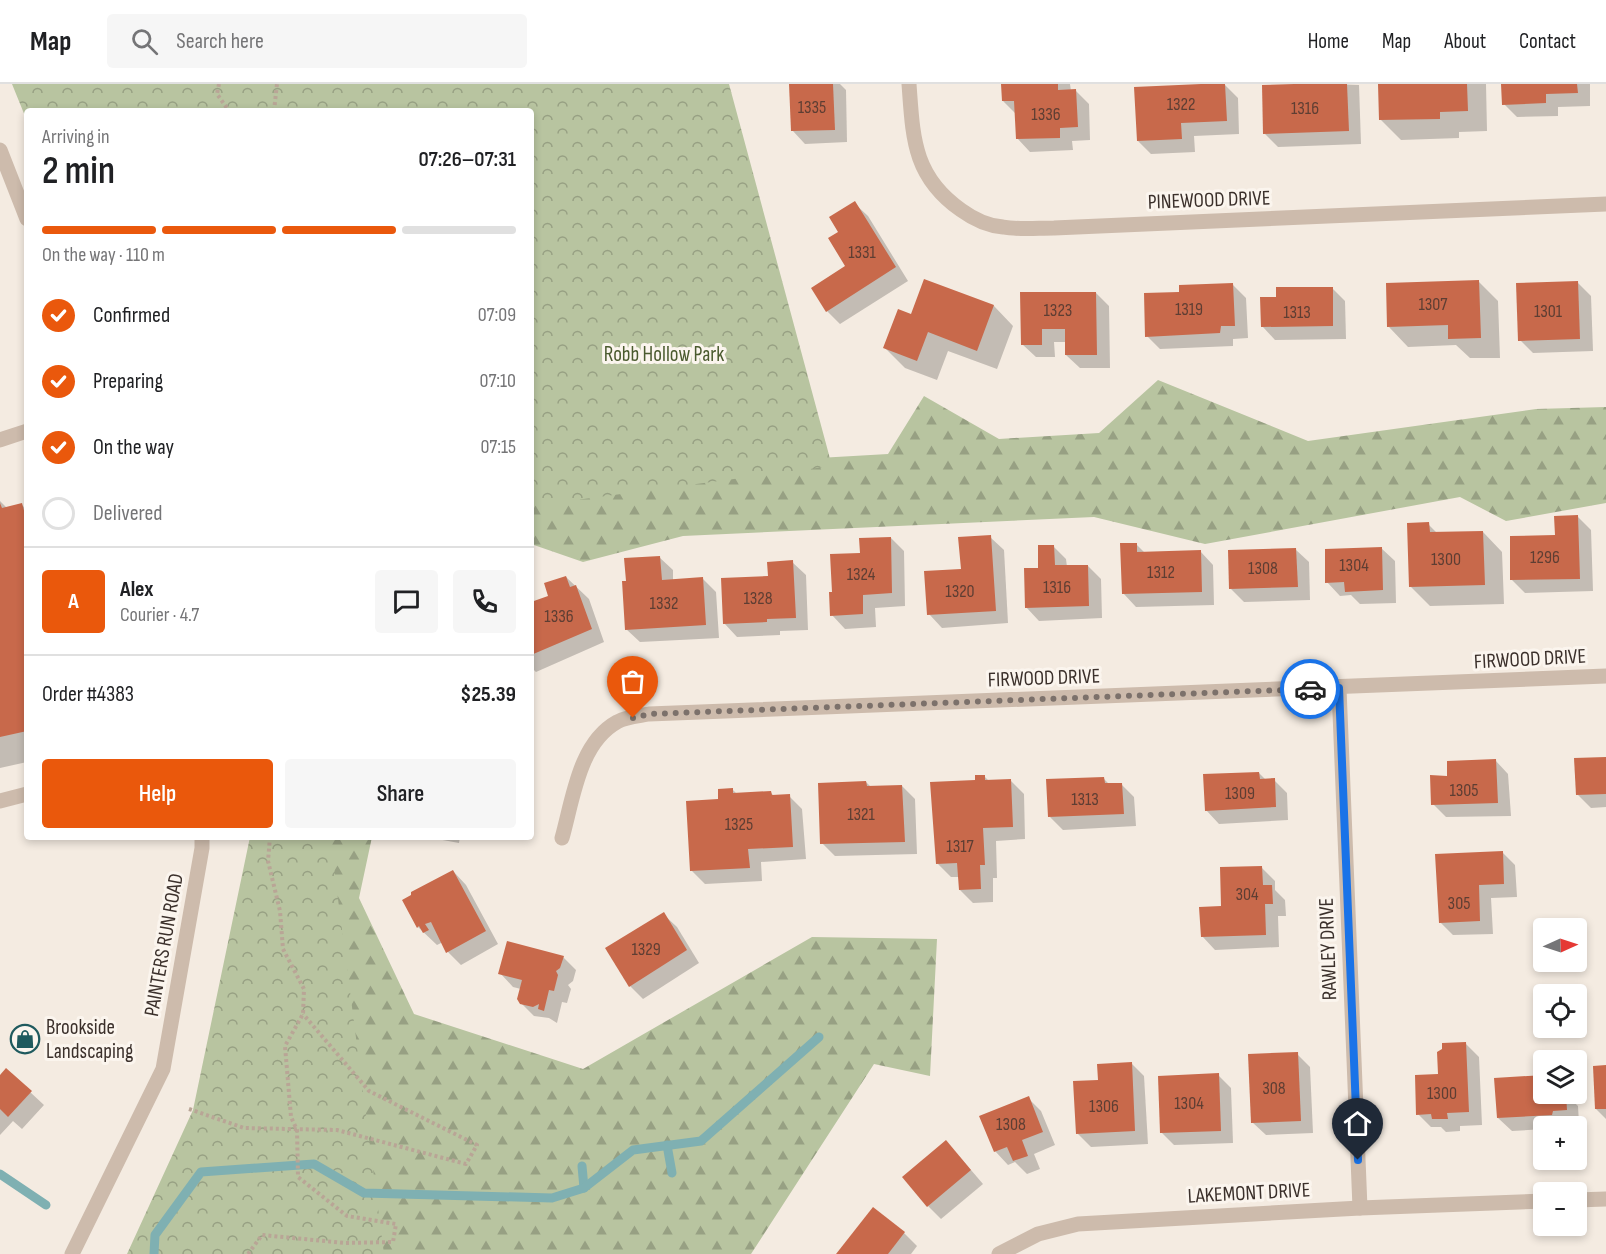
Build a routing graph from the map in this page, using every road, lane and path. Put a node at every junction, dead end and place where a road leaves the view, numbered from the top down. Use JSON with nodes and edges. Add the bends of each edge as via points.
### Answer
{"nodes":[{"id":1,"x":219,"y":84,"type":"edge"},
{"id":2,"x":277,"y":84,"type":"edge"},
{"id":3,"x":909,"y":84,"type":"edge"},
{"id":4,"x":227,"y":108,"type":"edge"},
{"id":5,"x":274,"y":108,"type":"edge"},
{"id":6,"x":0,"y":150,"type":"edge"},
{"id":7,"x":1606,"y":204,"type":"edge"},
{"id":8,"x":24,"y":211,"type":"edge"},
{"id":9,"x":24,"y":432,"type":"edge"},
{"id":10,"x":0,"y":440,"type":"edge"},
{"id":11,"x":1606,"y":676,"type":"edge"},
{"id":12,"x":1339,"y":688,"type":"junction"},
{"id":13,"x":24,"y":795,"type":"edge"},
{"id":14,"x":0,"y":801,"type":"edge"},
{"id":15,"x":562,"y":838,"type":"dead end"},
{"id":16,"x":202,"y":840,"type":"edge"},
{"id":17,"x":270,"y":840,"type":"edge"},
{"id":18,"x":303,"y":1014,"type":"junction"},
{"id":19,"x":189,"y":1109,"type":"dead end"},
{"id":20,"x":297,"y":1130,"type":"junction"},
{"id":21,"x":1606,"y":1199,"type":"edge"},
{"id":22,"x":1587,"y":1200,"type":"edge"},
{"id":23,"x":1533,"y":1201,"type":"edge"},
{"id":24,"x":1360,"y":1208,"type":"junction"},
{"id":25,"x":72,"y":1254,"type":"edge"},
{"id":26,"x":248,"y":1254,"type":"edge"},
{"id":27,"x":999,"y":1254,"type":"edge"}],
"edges":[{"from":1,"to":4,"type":"path","via":[[217,94]]},
{"from":2,"to":5,"type":"path"},
{"from":3,"to":7,"type":"street","name":"PINEWOOD DRIVE","via":[[912,131],[922,169],[944,198],[971,217],[1002,227]]},
{"from":6,"to":8,"type":"street"},
{"from":9,"to":10,"type":"street"},
{"from":11,"to":12,"type":"street","name":"FIRWOOD DRIVE"},
{"from":12,"to":15,"type":"street","name":"FIRWOOD DRIVE","via":[[649,714],[617,722],[594,742]]},
{"from":12,"to":24,"type":"street","name":"RAWLEY DRIVE"},
{"from":13,"to":14,"type":"street"},
{"from":16,"to":25,"type":"street","name":"PAINTERS RUN ROAD","via":[[163,1069]]},
{"from":17,"to":18,"type":"path","via":[[268,861],[280,911],[283,950],[304,989]]},
{"from":18,"to":20,"type":"path","via":[[285,1046],[291,1117]]},
{"from":18,"to":20,"type":"path","via":[[369,1091],[477,1145],[466,1164],[337,1130]]},
{"from":19,"to":20,"type":"path","via":[[244,1128]]},
{"from":20,"to":26,"type":"path","via":[[298,1177],[347,1216],[396,1224],[393,1242],[345,1243],[262,1235]]},
{"from":21,"to":22,"type":"street"},
{"from":23,"to":24,"type":"street","name":"LAKEMONT DRIVE"},
{"from":24,"to":27,"type":"street","name":"LAKEMONT DRIVE","via":[[1078,1224],[1038,1234]]}]}
